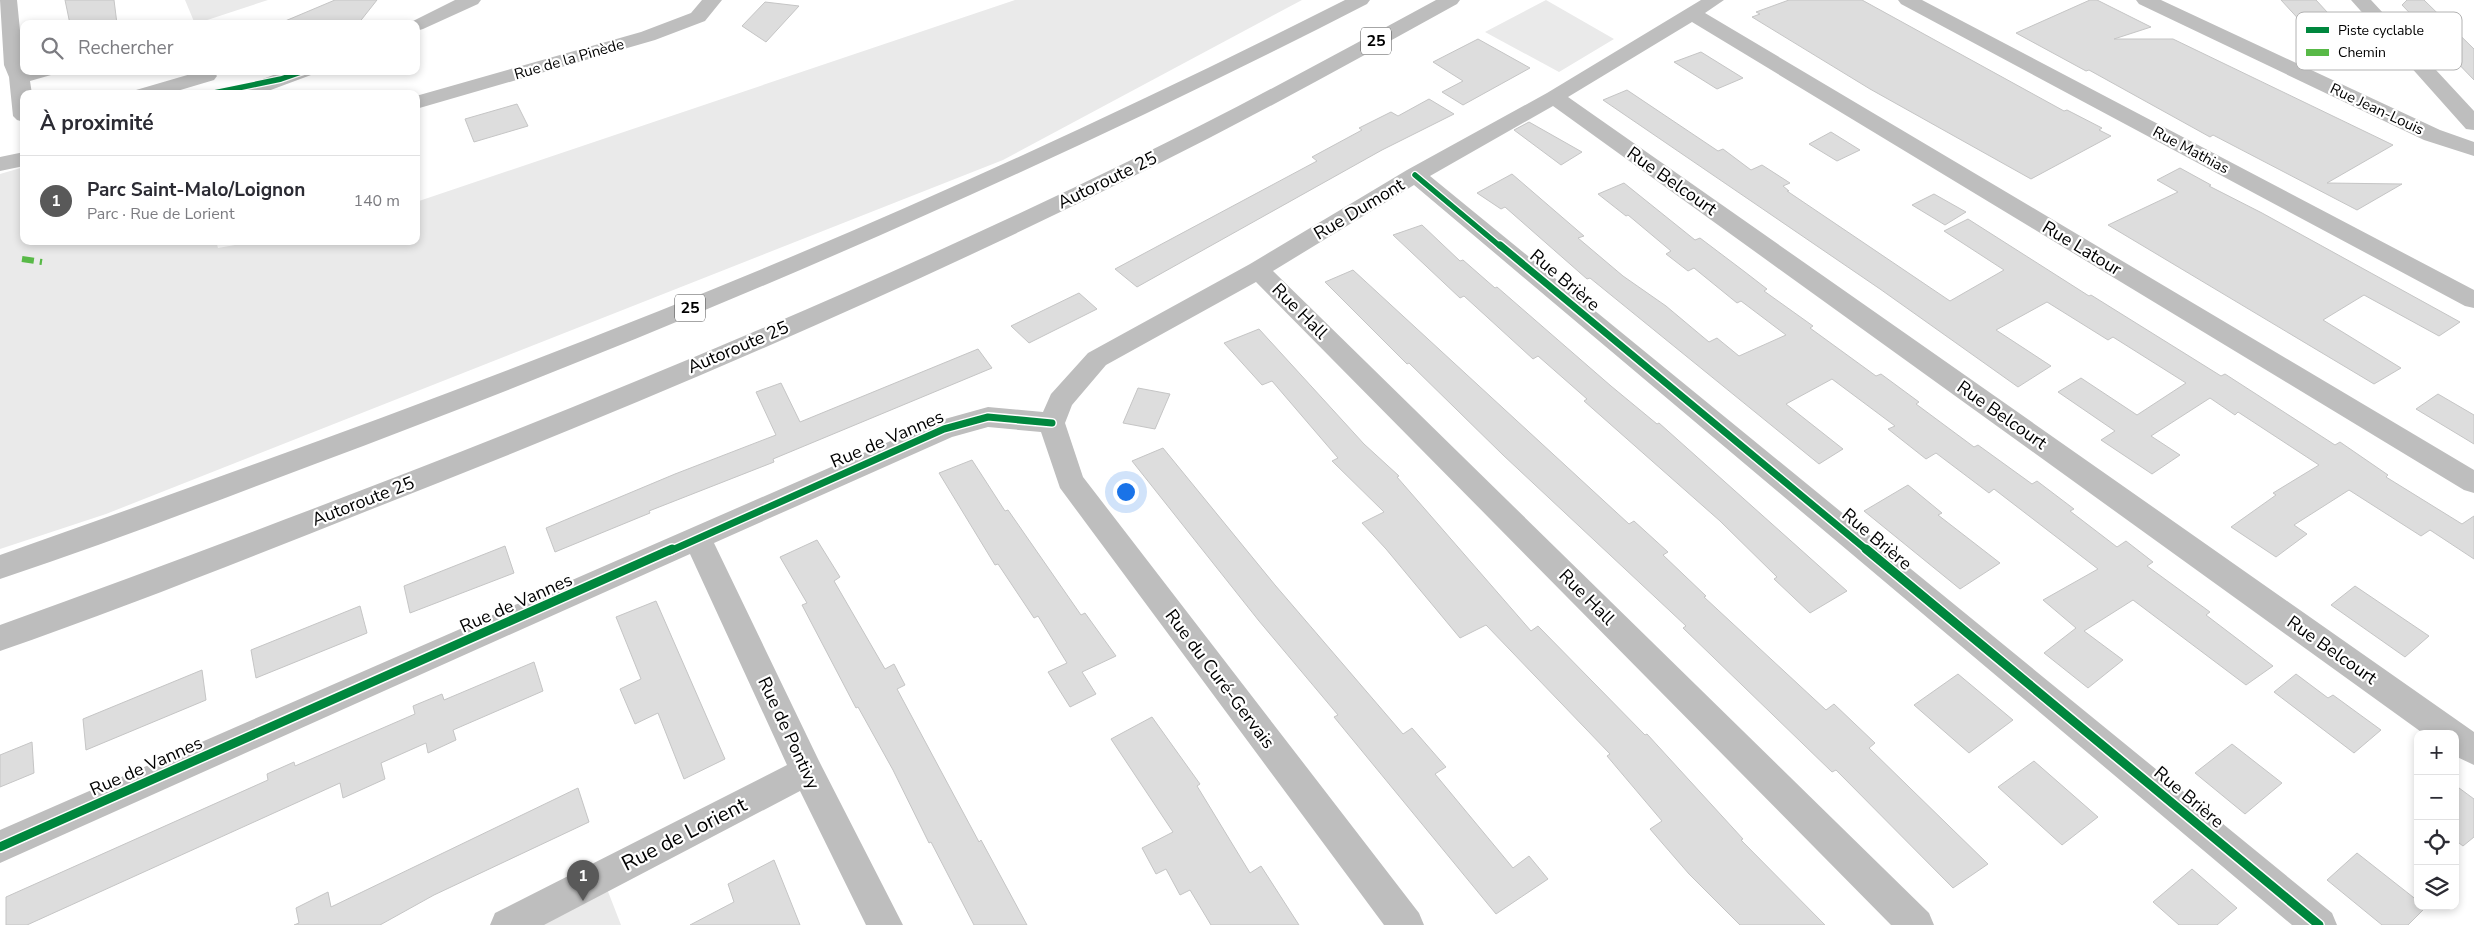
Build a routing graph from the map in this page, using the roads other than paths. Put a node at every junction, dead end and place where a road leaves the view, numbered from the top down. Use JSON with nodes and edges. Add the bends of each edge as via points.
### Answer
{"nodes":[{"id":1,"x":7,"y":0,"type":"edge"},
{"id":2,"x":471,"y":0,"type":"edge"},
{"id":3,"x":712,"y":0,"type":"edge"},
{"id":4,"x":1360,"y":0,"type":"edge"},
{"id":5,"x":1450,"y":0,"type":"edge"},
{"id":6,"x":1714,"y":0,"type":"edge"},
{"id":7,"x":1908,"y":0,"type":"edge"},
{"id":8,"x":2146,"y":0,"type":"edge"},
{"id":9,"x":2361,"y":0,"type":"edge"},
{"id":10,"x":2372,"y":12,"type":"edge"},
{"id":11,"x":1691,"y":13,"type":"junction"},
{"id":12,"x":420,"y":23,"type":"edge"},
{"id":13,"x":2425,"y":70,"type":"edge"},
{"id":14,"x":27,"y":75,"type":"edge"},
{"id":15,"x":205,"y":75,"type":"edge"},
{"id":16,"x":208,"y":75,"type":"edge"},
{"id":17,"x":19,"y":77,"type":"junction"},
{"id":18,"x":299,"y":79,"type":"edge"},
{"id":19,"x":21,"y":90,"type":"edge"},
{"id":20,"x":156,"y":90,"type":"edge"},
{"id":21,"x":215,"y":90,"type":"edge"},
{"id":22,"x":256,"y":90,"type":"edge"},
{"id":23,"x":1554,"y":97,"type":"junction"},
{"id":24,"x":420,"y":102,"type":"edge"},
{"id":25,"x":2474,"y":124,"type":"edge"},
{"id":26,"x":2474,"y":149,"type":"edge"},
{"id":27,"x":20,"y":159,"type":"edge"},
{"id":28,"x":0,"y":164,"type":"edge"},
{"id":29,"x":1415,"y":175,"type":"junction"},
{"id":30,"x":1258,"y":270,"type":"junction"},
{"id":31,"x":2474,"y":300,"type":"edge"},
{"id":32,"x":1052,"y":423,"type":"junction"},
{"id":33,"x":2474,"y":483,"type":"edge"},
{"id":34,"x":698,"y":539,"type":"junction"},
{"id":35,"x":0,"y":567,"type":"edge"},
{"id":36,"x":0,"y":638,"type":"edge"},
{"id":37,"x":2444,"y":730,"type":"edge"},
{"id":38,"x":2459,"y":740,"type":"edge"},
{"id":39,"x":2474,"y":751,"type":"edge"},
{"id":40,"x":807,"y":771,"type":"junction"},
{"id":41,"x":0,"y":847,"type":"edge"},
{"id":42,"x":508,"y":925,"type":"edge"},
{"id":43,"x":885,"y":925,"type":"edge"},
{"id":44,"x":1406,"y":925,"type":"edge"},
{"id":45,"x":1916,"y":925,"type":"edge"},
{"id":46,"x":2320,"y":925,"type":"edge"}],
"edges":[{"from":1,"to":17,"type":"street","via":[[14,65]]},
{"from":2,"to":12,"type":"street"},
{"from":3,"to":24,"type":"street","name":"Rue de la Pinède","via":[[698,17],[648,36]]},
{"from":4,"to":35,"type":"highway","number":"25","via":[[1082,137],[739,288],[401,421]]},
{"from":5,"to":36,"type":"highway","name":"Autoroute 25","number":"25","via":[[1147,161],[819,313],[425,477]]},
{"from":6,"to":11,"type":"street","name":"Rue Dumont"},
{"from":7,"to":31,"type":"street","name":"Rue Mathias"},
{"from":8,"to":26,"type":"street","name":"Rue Jean-Louis","via":[[2432,135]]},
{"from":9,"to":10,"type":"street"},
{"from":11,"to":23,"type":"street","name":"Rue Dumont"},
{"from":11,"to":33,"type":"street","name":"Rue Latour"},
{"from":13,"to":25,"type":"street"},
{"from":14,"to":17,"type":"street"},
{"from":15,"to":20,"type":"street"},
{"from":16,"to":21,"type":"street"},
{"from":17,"to":19,"type":"street"},
{"from":18,"to":22,"type":"street"},
{"from":23,"to":29,"type":"street","name":"Rue Dumont"},
{"from":23,"to":37,"type":"street","name":"Rue Belcourt"},
{"from":27,"to":28,"type":"street"},
{"from":29,"to":30,"type":"street","name":"Rue Dumont"},
{"from":29,"to":46,"type":"street","name":"Rue Brière"},
{"from":30,"to":32,"type":"street","name":"Rue Dumont","via":[[1098,358],[1060,400]]},
{"from":30,"to":45,"type":"street","name":"Rue Hall"},
{"from":32,"to":34,"type":"street","name":"Rue de Vannes","via":[[988,417],[944,428]]},
{"from":32,"to":44,"type":"street","name":"Rue du Curé-Gervais","via":[[1070,481]]},
{"from":34,"to":40,"type":"street","name":"Rue de Pontivy"},
{"from":34,"to":41,"type":"street","name":"Rue de Vannes"},
{"from":38,"to":39,"type":"street"},
{"from":40,"to":42,"type":"street","name":"Rue de Lorient"},
{"from":40,"to":43,"type":"street","name":"Rue de Pontivy"}]}
